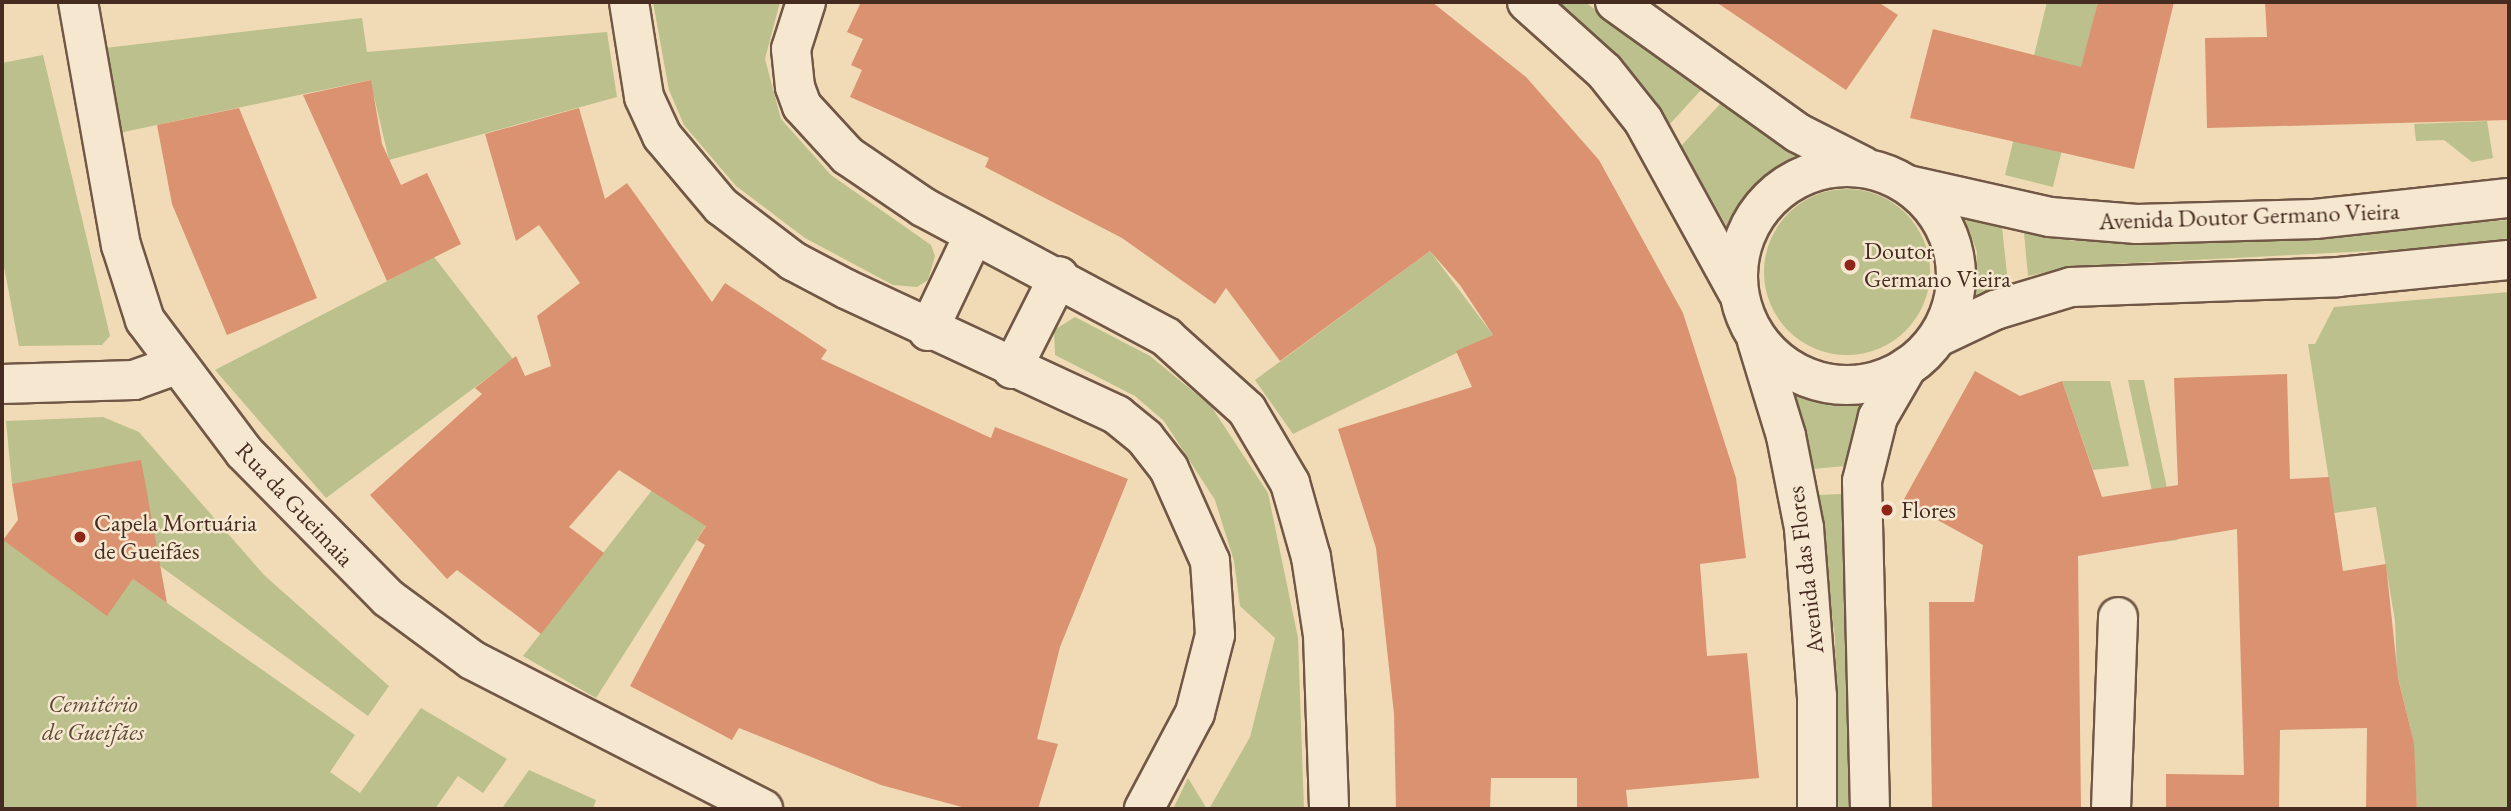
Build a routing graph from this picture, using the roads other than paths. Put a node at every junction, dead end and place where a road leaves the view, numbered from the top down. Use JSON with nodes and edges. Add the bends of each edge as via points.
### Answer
{"nodes":[{"id":1,"x":78,"y":2,"type":"edge"},
{"id":2,"x":629,"y":2,"type":"edge"},
{"id":3,"x":806,"y":2,"type":"edge"},
{"id":4,"x":1527,"y":2,"type":"edge"},
{"id":5,"x":1615,"y":2,"type":"edge"},
{"id":6,"x":1868,"y":168,"type":"junction"},
{"id":7,"x":1908,"y":185,"type":"junction"},
{"id":8,"x":2509,"y":198,"type":"edge"},
{"id":9,"x":974,"y":234,"type":"junction"},
{"id":10,"x":2509,"y":260,"type":"edge"},
{"id":11,"x":1059,"y":276,"type":"junction"},
{"id":12,"x":1739,"y":296,"type":"junction"},
{"id":13,"x":928,"y":331,"type":"junction"},
{"id":14,"x":1755,"y":336,"type":"junction"},
{"id":15,"x":1938,"y":337,"type":"junction"},
{"id":16,"x":176,"y":365,"type":"junction"},
{"id":17,"x":1907,"y":367,"type":"junction"},
{"id":18,"x":1012,"y":369,"type":"junction"},
{"id":19,"x":2,"y":384,"type":"edge"},
{"id":20,"x":2118,"y":617,"type":"dead end"},
{"id":21,"x":763,"y":809,"type":"edge"},
{"id":22,"x":1144,"y":809,"type":"edge"},
{"id":23,"x":1329,"y":809,"type":"edge"},
{"id":24,"x":1817,"y":809,"type":"edge"},
{"id":25,"x":1870,"y":809,"type":"edge"},
{"id":26,"x":2110,"y":809,"type":"edge"}],
"edges":[{"from":1,"to":16,"type":"street","name":"Rua da Gueimaia","via":[[126,268],[150,333]]},
{"from":2,"to":13,"type":"street","via":[[645,97],[662,136],[698,183],[793,261]]},
{"from":3,"to":9,"type":"street","via":[[791,49],[802,106],[874,176]]},
{"from":4,"to":12,"type":"street","via":[[1604,71],[1643,120]]},
{"from":5,"to":6,"type":"street","via":[[1798,133]]},
{"from":6,"to":7,"type":"street"},
{"from":6,"to":12,"type":"street","via":[[1833,167],[1798,177],[1769,198],[1741,250]]},
{"from":7,"to":8,"type":"street","name":"Avenida Doutor Germano Vieira","via":[[2050,217],[2137,224],[2315,219]]},
{"from":7,"to":15,"type":"street","via":[[1935,209],[1952,250],[1953,306]]},
{"from":9,"to":11,"type":"street"},
{"from":9,"to":13,"type":"street"},
{"from":10,"to":15,"type":"street","via":[[2338,277],[2071,287],[1995,310]]},
{"from":11,"to":18,"type":"street"},
{"from":11,"to":23,"type":"street","via":[[1166,337],[1227,386],[1290,483],[1323,635]]},
{"from":12,"to":14,"type":"street"},
{"from":13,"to":18,"type":"street"},
{"from":14,"to":17,"type":"street","via":[[1778,361],[1819,381],[1876,381]]},
{"from":14,"to":24,"type":"street","name":"Avenida das Flores","via":[[1786,436],[1804,528],[1817,696]]},
{"from":15,"to":17,"type":"street"},
{"from":16,"to":19,"type":"street","via":[[134,380]]},
{"from":16,"to":21,"type":"street","name":"Rua da Gueimaia","via":[[282,495],[422,625],[554,707]]},
{"from":17,"to":25,"type":"street","via":[[1878,418],[1862,481]]},
{"from":18,"to":22,"type":"street","via":[[1117,415],[1145,438],[1186,500],[1209,561],[1217,605],[1210,665],[1195,713]]},
{"from":20,"to":26,"type":"street"}]}
